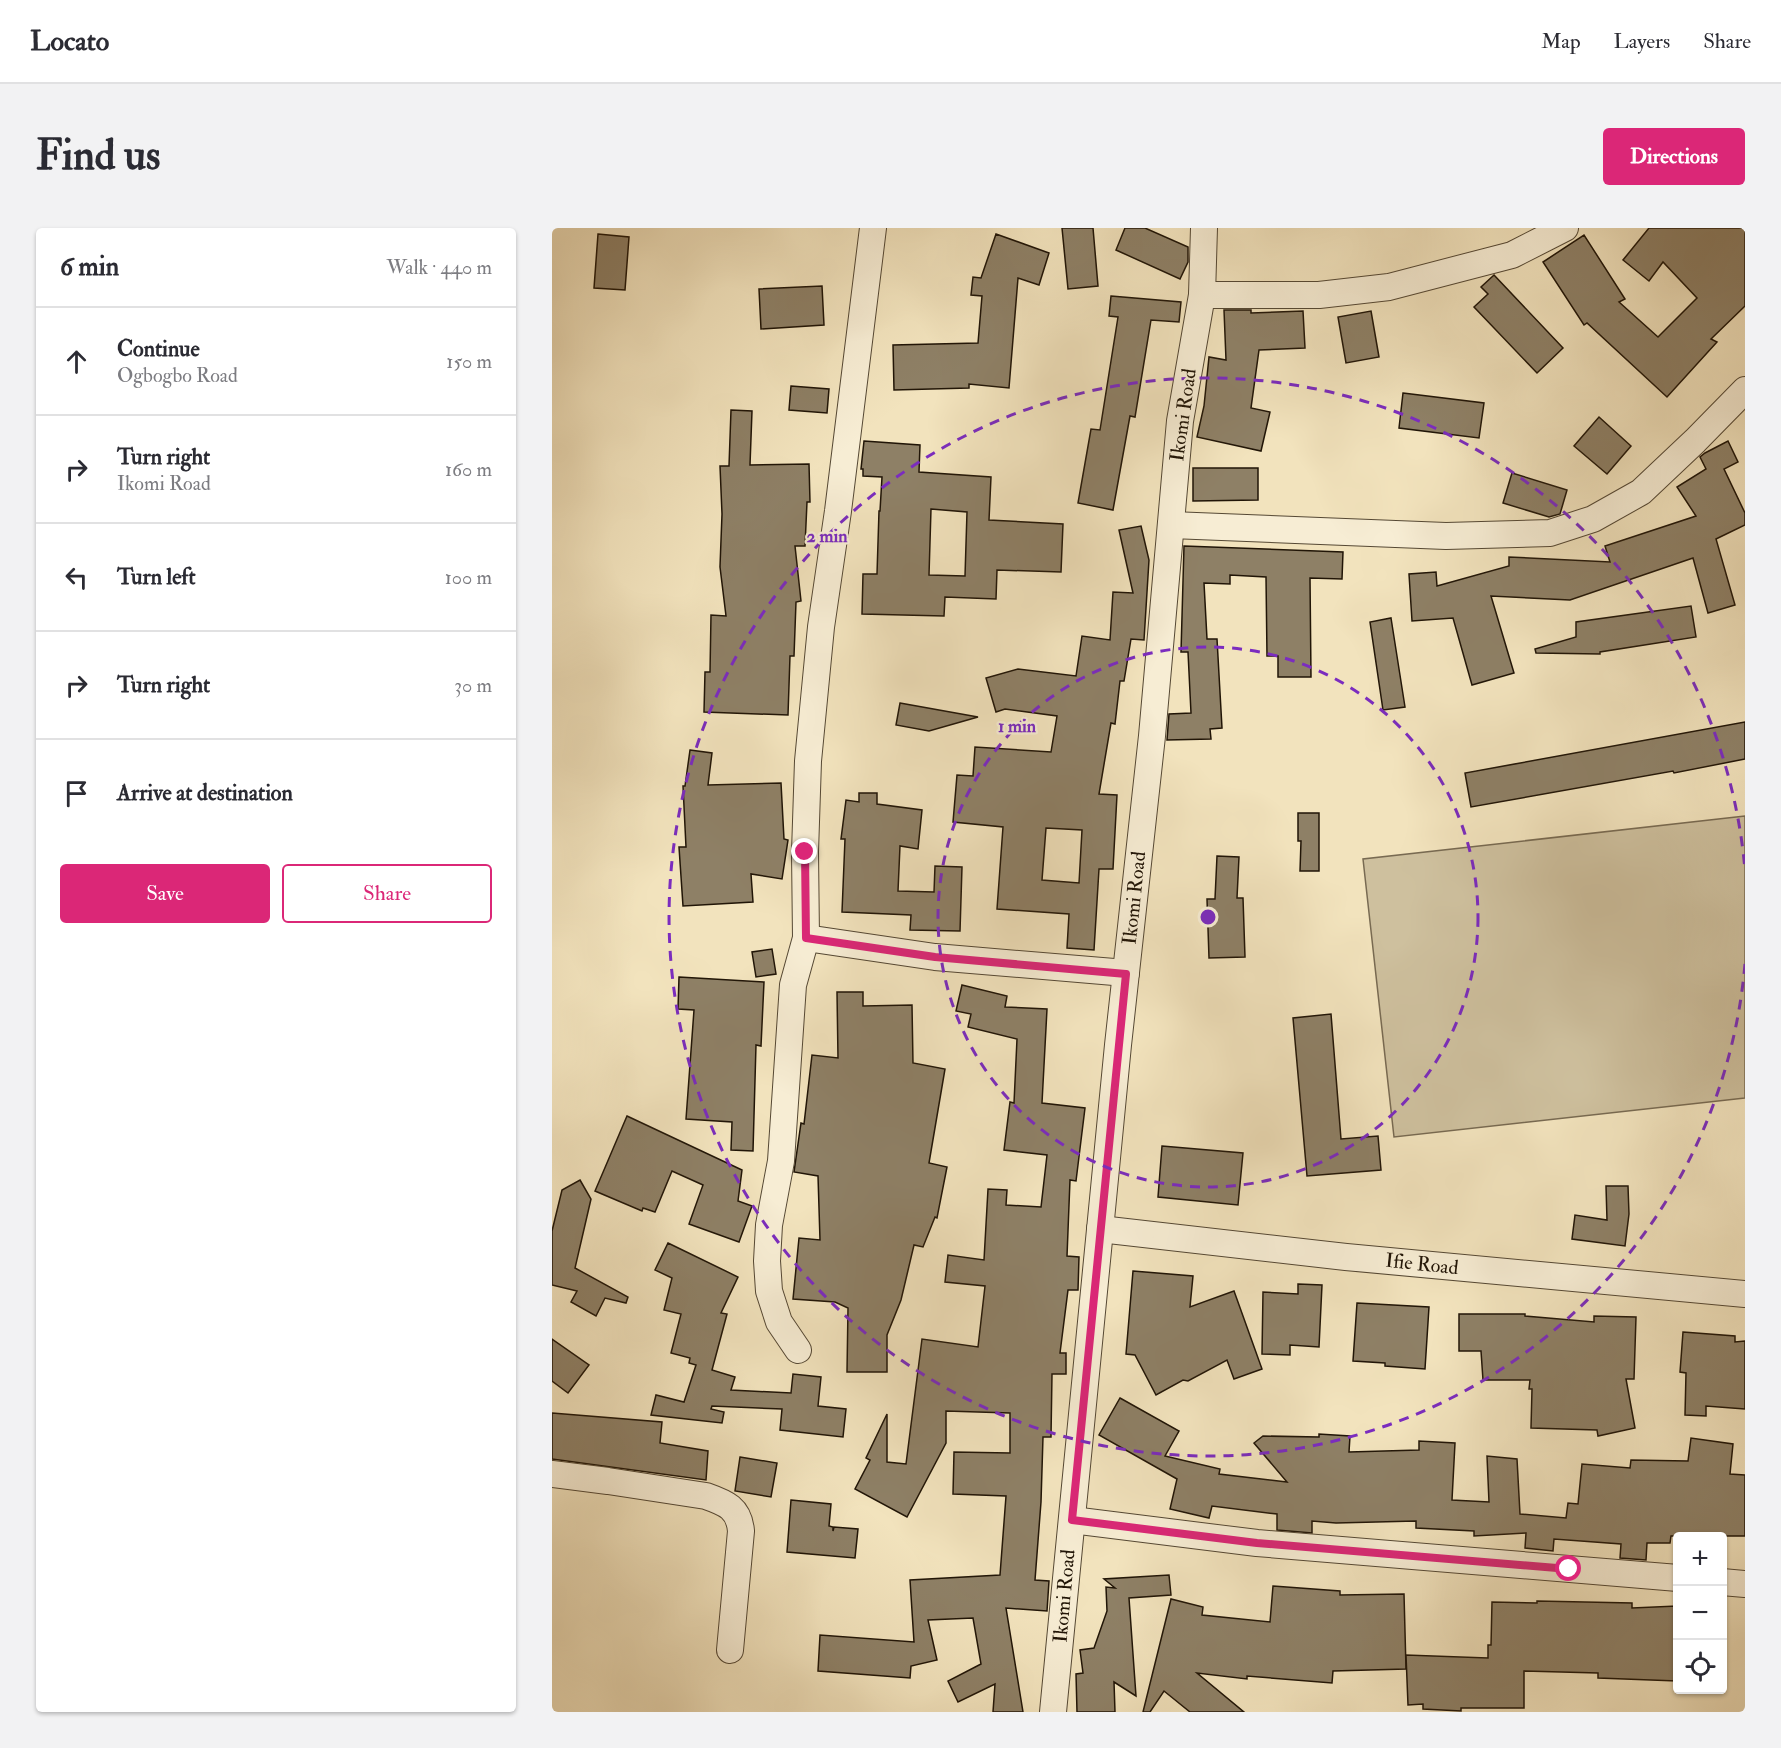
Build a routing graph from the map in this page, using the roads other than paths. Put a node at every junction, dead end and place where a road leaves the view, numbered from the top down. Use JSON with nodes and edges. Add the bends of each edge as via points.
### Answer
{"nodes":[{"id":1,"x":873,"y":228,"type":"edge"},
{"id":2,"x":1203,"y":228,"type":"edge"},
{"id":3,"x":1565,"y":228,"type":"edge"},
{"id":4,"x":1202,"y":295,"type":"junction"},
{"id":5,"x":1745,"y":390,"type":"edge"},
{"id":6,"x":1171,"y":525,"type":"junction"},
{"id":7,"x":806,"y":938,"type":"junction"},
{"id":8,"x":1126,"y":974,"type":"junction"},
{"id":9,"x":1100,"y":1229,"type":"junction"},
{"id":10,"x":1745,"y":1294,"type":"edge"},
{"id":11,"x":798,"y":1350,"type":"dead end"},
{"id":12,"x":552,"y":1474,"type":"edge"},
{"id":13,"x":1072,"y":1520,"type":"junction"},
{"id":14,"x":1673,"y":1578,"type":"edge"},
{"id":15,"x":1727,"y":1582,"type":"edge"},
{"id":16,"x":1745,"y":1584,"type":"edge"},
{"id":17,"x":729,"y":1650,"type":"dead end"},
{"id":18,"x":1053,"y":1712,"type":"edge"}],
"edges":[{"from":1,"to":7,"type":"street","via":[[821,627],[808,760]]},
{"from":2,"to":4,"type":"street","name":"Ikomi Road"},
{"from":3,"to":4,"type":"street","via":[[1512,255],[1389,287],[1319,295]]},
{"from":4,"to":6,"type":"street","name":"Ikomi Road","via":[[1180,421]]},
{"from":5,"to":6,"type":"street","via":[[1641,492],[1593,519],[1550,533],[1446,536]]},
{"from":6,"to":8,"type":"street","name":"Ikomi Road"},
{"from":7,"to":8,"type":"street","via":[[935,957]]},
{"from":7,"to":11,"type":"street","via":[[793,985],[781,1161],[769,1225],[767,1261],[769,1291],[779,1322]]},
{"from":8,"to":9,"type":"street","name":"Ikomi Road"},
{"from":9,"to":10,"type":"street","name":"Ifie Road","via":[[1346,1257]]},
{"from":9,"to":13,"type":"street","name":"Ikomi Road"},
{"from":12,"to":17,"type":"street","via":[[706,1496],[735,1512],[741,1531]]},
{"from":13,"to":14,"type":"street","via":[[1257,1543]]},
{"from":13,"to":18,"type":"street","name":"Ikomi Road"},
{"from":15,"to":16,"type":"street"}]}
